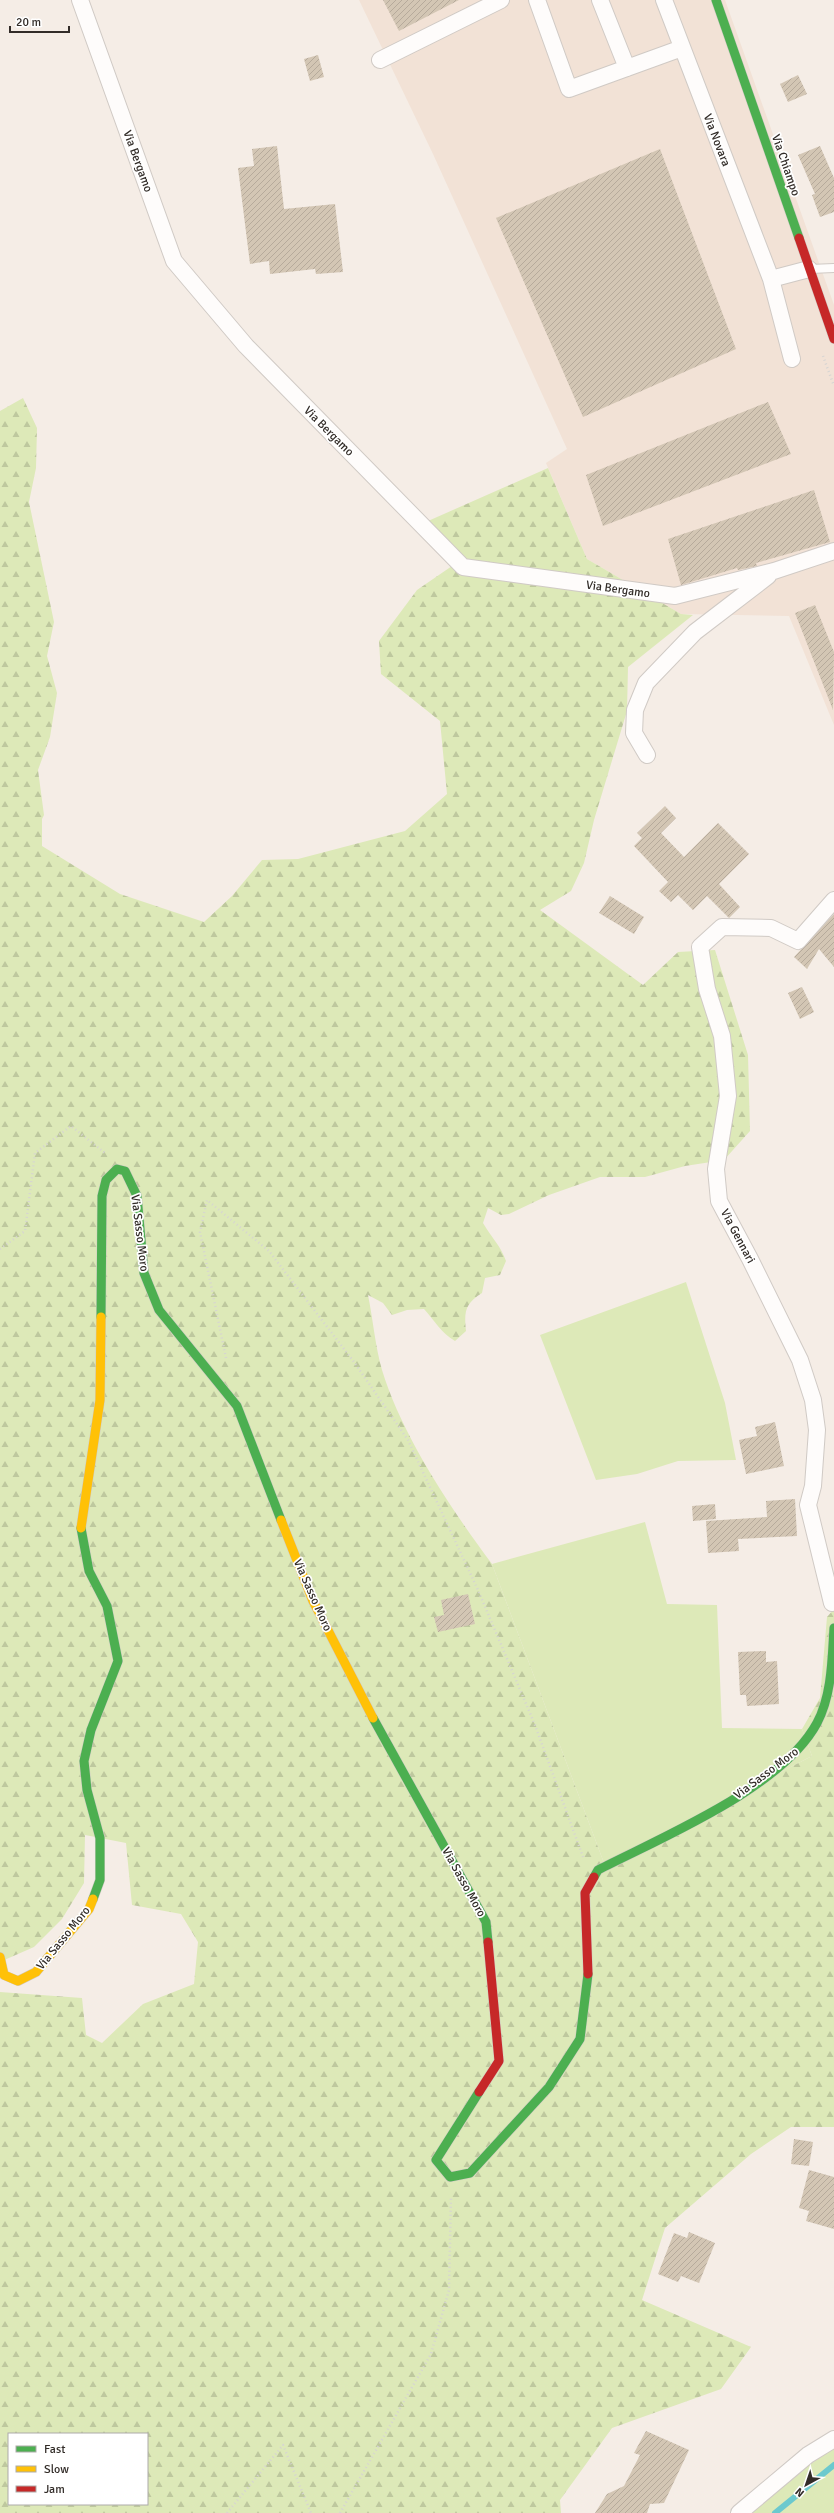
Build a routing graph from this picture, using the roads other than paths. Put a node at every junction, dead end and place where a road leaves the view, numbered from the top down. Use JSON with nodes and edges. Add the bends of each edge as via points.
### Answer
{"nodes":[{"id":1,"x":80,"y":0,"type":"edge"},
{"id":2,"x":501,"y":0,"type":"edge"},
{"id":3,"x":537,"y":0,"type":"edge"},
{"id":4,"x":600,"y":0,"type":"edge"},
{"id":5,"x":664,"y":0,"type":"edge"},
{"id":6,"x":716,"y":0,"type":"edge"},
{"id":7,"x":682,"y":48,"type":"junction"},
{"id":8,"x":380,"y":60,"type":"dead end"},
{"id":9,"x":627,"y":68,"type":"junction"},
{"id":10,"x":834,"y":268,"type":"edge"},
{"id":11,"x":809,"y":269,"type":"junction"},
{"id":12,"x":771,"y":279,"type":"junction"},
{"id":13,"x":834,"y":339,"type":"edge"},
{"id":14,"x":792,"y":359,"type":"dead end"},
{"id":15,"x":834,"y":551,"type":"edge"},
{"id":16,"x":774,"y":571,"type":"junction"},
{"id":17,"x":647,"y":755,"type":"dead end"},
{"id":18,"x":834,"y":900,"type":"edge"},
{"id":19,"x":833,"y":1602,"type":"edge"},
{"id":20,"x":834,"y":1627,"type":"edge"},
{"id":21,"x":0,"y":1957,"type":"edge"},
{"id":22,"x":834,"y":2439,"type":"edge"},
{"id":23,"x":739,"y":2513,"type":"edge"}],
"edges":[{"from":1,"to":16,"type":"street","name":"Via Bergamo","via":[[174,261],[246,346],[463,567],[675,596]]},
{"from":2,"to":8,"type":"street"},
{"from":3,"to":9,"type":"street","via":[[569,89]]},
{"from":4,"to":9,"type":"street"},
{"from":5,"to":7,"type":"street","name":"Via Novara"},
{"from":6,"to":11,"type":"street","name":"Via Chiampo"},
{"from":7,"to":9,"type":"street"},
{"from":7,"to":12,"type":"street","name":"Via Novara"},
{"from":10,"to":11,"type":"lane"},
{"from":11,"to":12,"type":"street"},
{"from":11,"to":13,"type":"street","name":"Via Chiampo"},
{"from":12,"to":14,"type":"street","name":"Via Novara"},
{"from":15,"to":16,"type":"street","name":"Via Bergamo"},
{"from":16,"to":17,"type":"street","name":"Via Bergamo","via":[[696,632],[646,683],[635,710],[634,732]]},
{"from":18,"to":19,"type":"street","name":"Via Gennari","via":[[798,941],[771,928],[722,927],[700,947],[707,989],[722,1036],[728,1096],[716,1169],[719,1201],[800,1360],[813,1400],[817,1430],[813,1486],[808,1505]]},
{"from":19,"to":20,"type":"street","name":"Via Sasso Moro"},
{"from":20,"to":21,"type":"street","name":"Via Sasso Moro","via":[[831,1676],[826,1698],[817,1724],[799,1750],[744,1793],[598,1870],[585,1893],[589,1969],[580,2039],[549,2087],[470,2173],[450,2177],[436,2160],[499,2061],[486,1922],[359,1693],[313,1601],[237,1406],[159,1310],[144,1273],[137,1196],[125,1171],[116,1169],[109,1173],[104,1181],[102,1196],[100,1400],[81,1528],[89,1571],[107,1606],[118,1661],[91,1730],[84,1761],[87,1790],[100,1838],[100,1880],[89,1909],[36,1972],[18,1981],[4,1975]]},
{"from":22,"to":23,"type":"street","via":[[808,2455]]}]}
